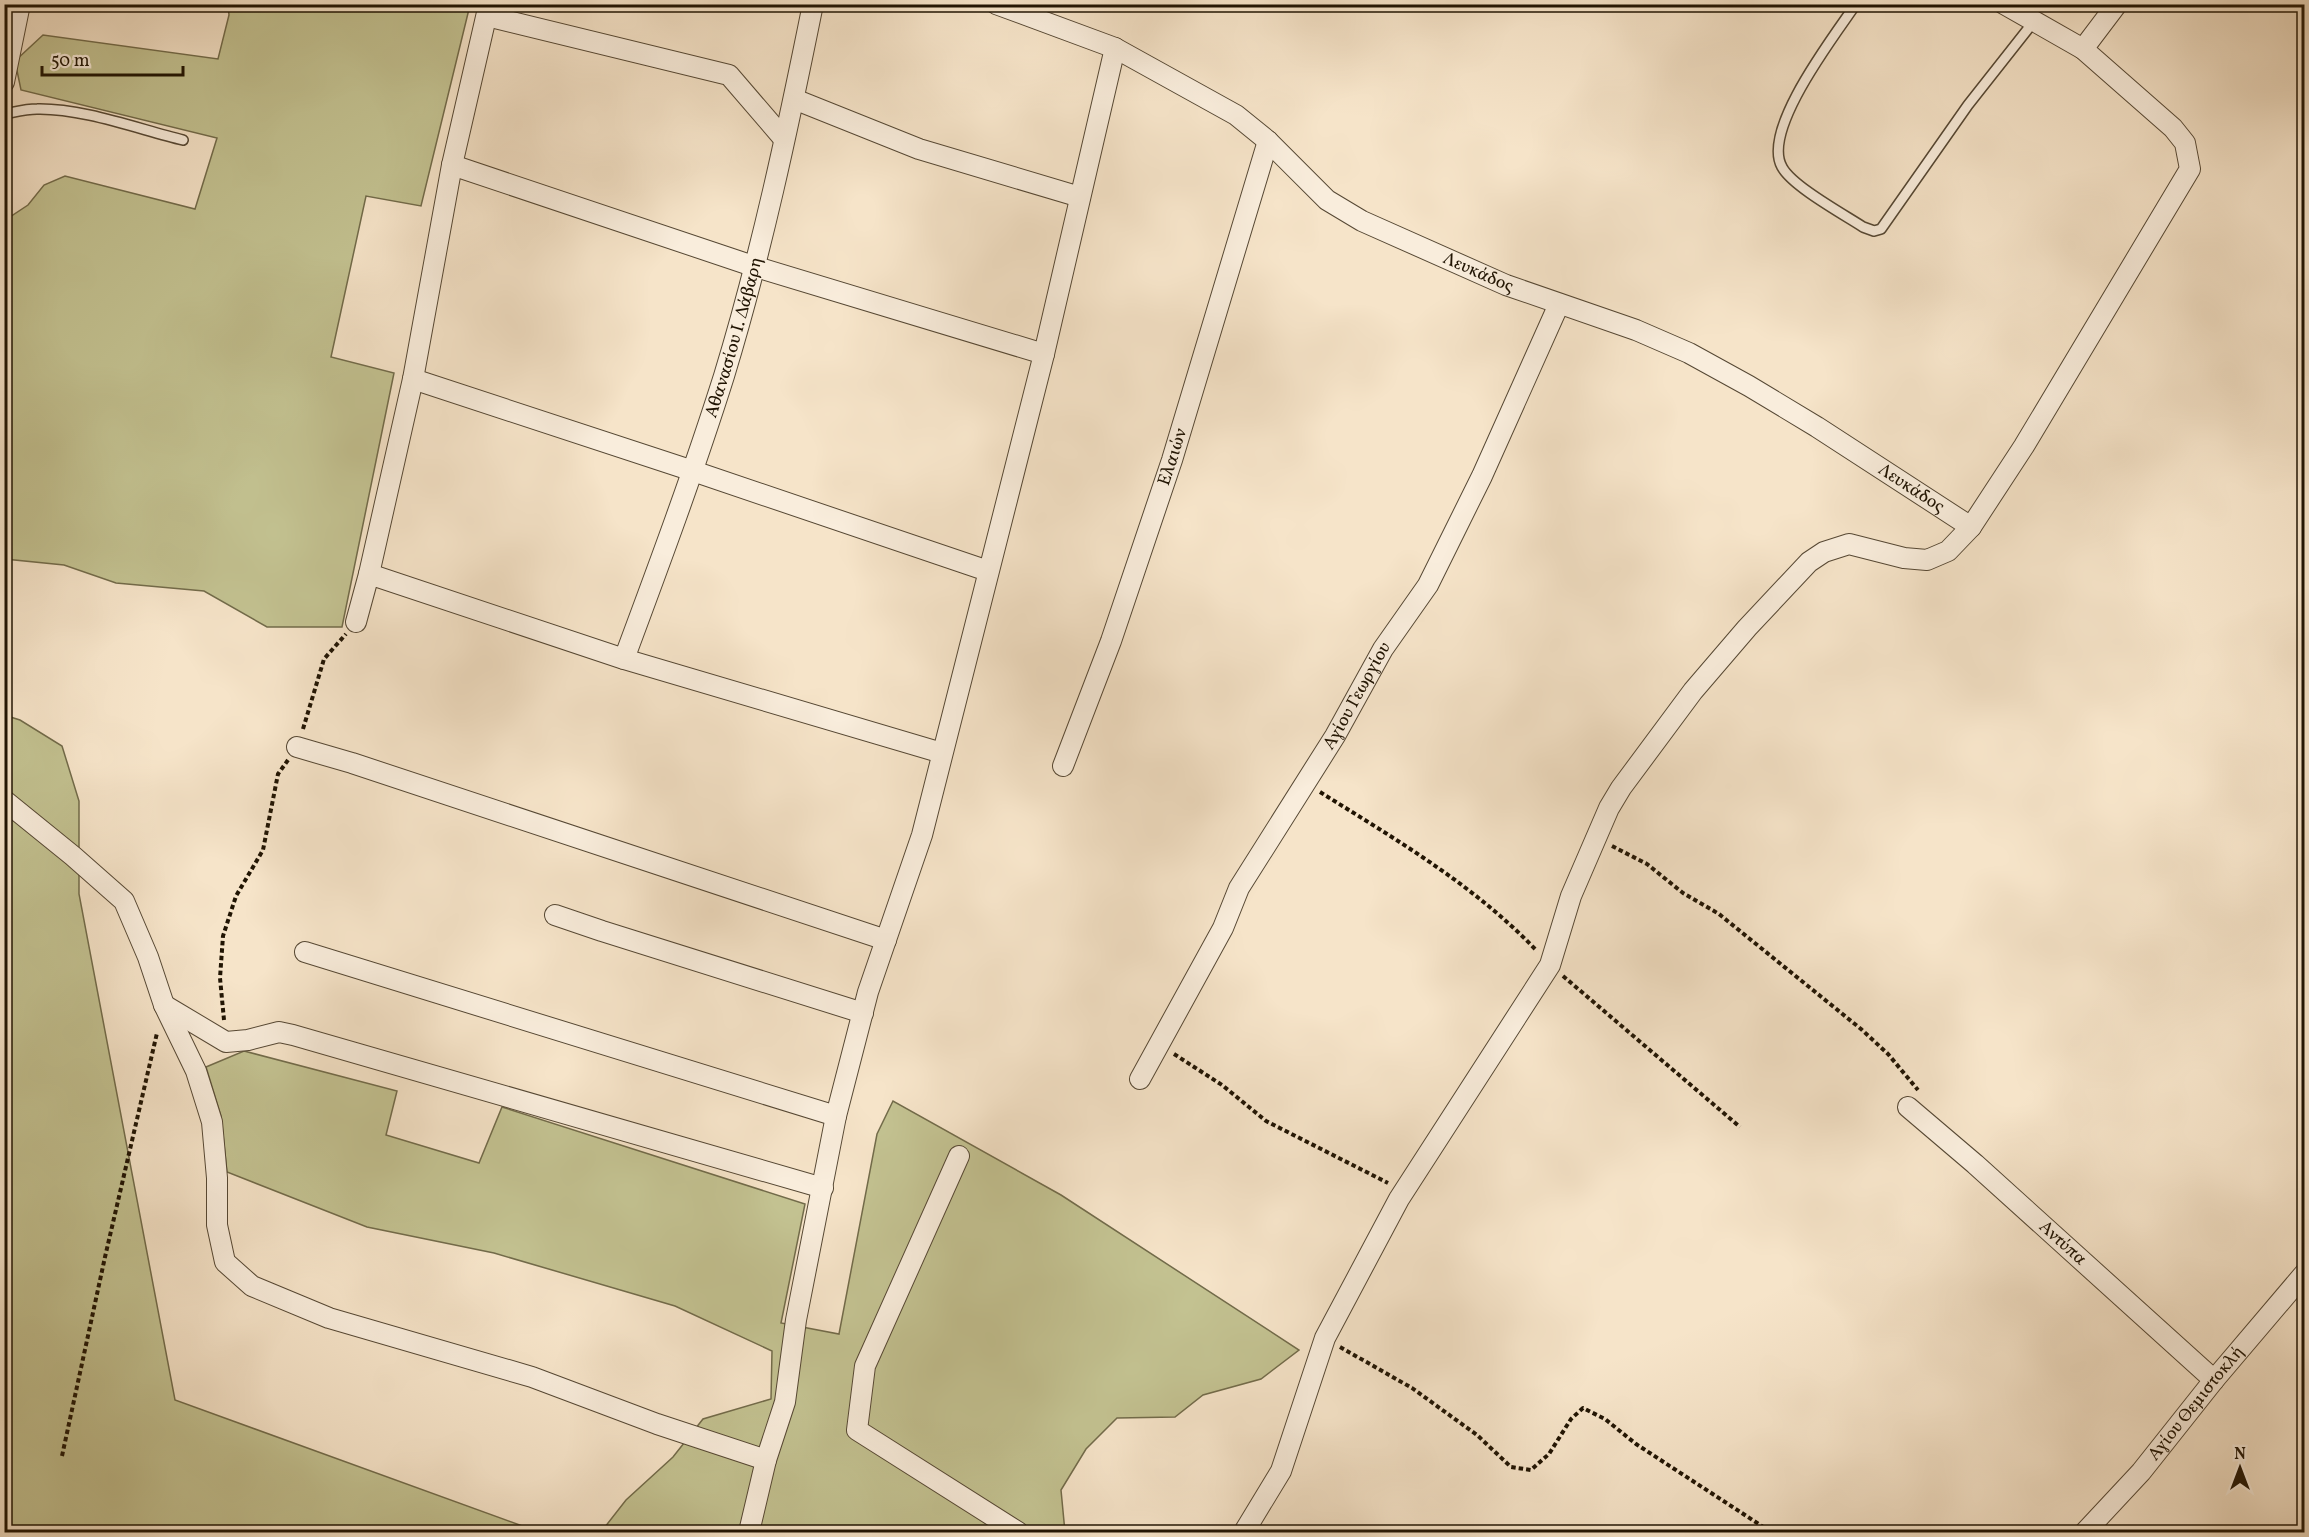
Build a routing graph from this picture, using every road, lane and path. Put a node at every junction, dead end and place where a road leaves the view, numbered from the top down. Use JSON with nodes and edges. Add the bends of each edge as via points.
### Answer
{"nodes":[{"id":1,"x":20,"y":4,"type":"edge"},
{"id":2,"x":813,"y":4,"type":"edge"},
{"id":3,"x":996,"y":4,"type":"edge"},
{"id":4,"x":1856,"y":4,"type":"edge"},
{"id":5,"x":2004,"y":4,"type":"edge"},
{"id":6,"x":2117,"y":4,"type":"edge"},
{"id":7,"x":488,"y":10,"type":"edge"},
{"id":8,"x":2035,"y":20,"type":"junction"},
{"id":9,"x":1115,"y":48,"type":"junction"},
{"id":10,"x":2083,"y":49,"type":"junction"},
{"id":11,"x":4,"y":82,"type":"edge"},
{"id":12,"x":794,"y":99,"type":"junction"},
{"id":13,"x":4,"y":114,"type":"edge"},
{"id":14,"x":784,"y":139,"type":"junction"},
{"id":15,"x":183,"y":140,"type":"dead end"},
{"id":16,"x":1268,"y":141,"type":"junction"},
{"id":17,"x":452,"y":165,"type":"junction"},
{"id":18,"x":1080,"y":197,"type":"junction"},
{"id":19,"x":753,"y":266,"type":"junction"},
{"id":20,"x":1559,"y":304,"type":"junction"},
{"id":21,"x":1044,"y":354,"type":"junction"},
{"id":22,"x":413,"y":379,"type":"junction"},
{"id":23,"x":693,"y":471,"type":"junction"},
{"id":24,"x":1971,"y":527,"type":"junction"},
{"id":25,"x":988,"y":572,"type":"junction"},
{"id":26,"x":369,"y":574,"type":"junction"},
{"id":27,"x":356,"y":622,"type":"joint"},
{"id":28,"x":624,"y":659,"type":"junction"},
{"id":29,"x":297,"y":747,"type":"junction"},
{"id":30,"x":942,"y":753,"type":"junction"},
{"id":31,"x":1063,"y":766,"type":"dead end"},
{"id":32,"x":1306,"y":783,"type":"junction"},
{"id":33,"x":4,"y":800,"type":"edge"},
{"id":34,"x":1597,"y":838,"type":"junction"},
{"id":35,"x":555,"y":915,"type":"dead end"},
{"id":36,"x":886,"y":940,"type":"junction"},
{"id":37,"x":305,"y":952,"type":"dead end"},
{"id":38,"x":1550,"y":965,"type":"junction"},
{"id":39,"x":164,"y":1005,"type":"junction"},
{"id":40,"x":863,"y":1013,"type":"junction"},
{"id":41,"x":226,"y":1042,"type":"junction"},
{"id":42,"x":1159,"y":1044,"type":"junction"},
{"id":43,"x":1140,"y":1079,"type":"dead end"},
{"id":44,"x":1914,"y":1100,"type":"joint"},
{"id":45,"x":836,"y":1116,"type":"junction"},
{"id":46,"x":1740,"y":1127,"type":"dead end"},
{"id":47,"x":959,"y":1156,"type":"dead end"},
{"id":48,"x":823,"y":1188,"type":"junction"},
{"id":49,"x":1404,"y":1192,"type":"junction"},
{"id":50,"x":2304,"y":1274,"type":"edge"},
{"id":51,"x":1325,"y":1338,"type":"junction"},
{"id":52,"x":2214,"y":1380,"type":"junction"},
{"id":53,"x":62,"y":1456,"type":"dead end"},
{"id":54,"x":766,"y":1460,"type":"junction"},
{"id":55,"x":749,"y":1533,"type":"edge"},
{"id":56,"x":1018,"y":1533,"type":"edge"},
{"id":57,"x":1244,"y":1533,"type":"edge"},
{"id":58,"x":1771,"y":1533,"type":"edge"},
{"id":59,"x":2085,"y":1533,"type":"edge"}],
"edges":[{"from":1,"to":11,"type":"street"},
{"from":2,"to":12,"type":"street","name":"Αθανασίου Ι. Δάβαρη"},
{"from":3,"to":9,"type":"street","name":"Λευκάδος"},
{"from":4,"to":8,"type":"lane","via":[[1798,88],[1779,149],[1781,166],[1795,181],[1874,231],[1881,229],[1968,105]]},
{"from":5,"to":8,"type":"street"},
{"from":6,"to":10,"type":"street"},
{"from":7,"to":14,"type":"street","via":[[729,75]]},
{"from":7,"to":17,"type":"street"},
{"from":8,"to":10,"type":"street"},
{"from":9,"to":16,"type":"street","name":"Λευκάδος","via":[[1236,115]]},
{"from":9,"to":18,"type":"street"},
{"from":10,"to":24,"type":"street","via":[[2174,128],[2185,143],[2190,169]]},
{"from":12,"to":14,"type":"street","name":"Αθανασίου Ι. Δάβαρη"},
{"from":12,"to":18,"type":"street","via":[[919,149]]},
{"from":13,"to":15,"type":"lane","via":[[33,109],[75,112]]},
{"from":14,"to":19,"type":"street","name":"Αθανασίου Ι. Δάβαρη"},
{"from":16,"to":20,"type":"street","name":"Λευκάδος","via":[[1327,200],[1362,221],[1506,285]]},
{"from":16,"to":31,"type":"street","name":"Ελαιών","via":[[1172,460],[1111,641]]},
{"from":17,"to":19,"type":"street"},
{"from":17,"to":22,"type":"street"},
{"from":18,"to":21,"type":"street"},
{"from":19,"to":21,"type":"street"},
{"from":19,"to":23,"type":"street","name":"Αθανασίου Ι. Δάβαρη","via":[[725,374]]},
{"from":20,"to":24,"type":"street","name":"Λευκάδος","via":[[1689,353],[1817,427]]},
{"from":20,"to":32,"type":"street","name":"Αγίου Γεωργίου","via":[[1428,585],[1383,649]]},
{"from":21,"to":25,"type":"street"},
{"from":22,"to":23,"type":"street"},
{"from":22,"to":26,"type":"street"},
{"from":23,"to":25,"type":"street"},
{"from":23,"to":28,"type":"street","name":"Αθανασίου Ι. Δάβαρη"},
{"from":24,"to":34,"type":"street","via":[[1948,551],[1928,560],[1849,544],[1809,562],[1693,691],[1621,788]]},
{"from":25,"to":30,"type":"street"},
{"from":26,"to":27,"type":"street"},
{"from":26,"to":28,"type":"street"},
{"from":27,"to":29,"type":"path","via":[[324,659]]},
{"from":28,"to":30,"type":"street"},
{"from":29,"to":36,"type":"street"},
{"from":29,"to":41,"type":"path","via":[[279,774],[263,850],[236,896],[223,936],[220,978]]},
{"from":30,"to":36,"type":"street","via":[[922,835]]},
{"from":32,"to":38,"type":"path","via":[[1448,874],[1514,928]]},
{"from":32,"to":42,"type":"street","name":"Αγίου Γεωργίου","via":[[1239,888],[1223,928]]},
{"from":33,"to":39,"type":"street","via":[[124,901]]},
{"from":34,"to":38,"type":"street","via":[[1571,896]]},
{"from":34,"to":44,"type":"path","via":[[1647,864],[1683,893],[1719,914],[1861,1029],[1888,1054]]},
{"from":35,"to":40,"type":"street"},
{"from":36,"to":40,"type":"street"},
{"from":37,"to":45,"type":"street"},
{"from":38,"to":46,"type":"path"},
{"from":38,"to":49,"type":"street"},
{"from":39,"to":41,"type":"street"},
{"from":39,"to":53,"type":"path"},
{"from":39,"to":54,"type":"street","via":[[196,1071],[212,1122],[217,1225],[225,1262],[252,1286],[329,1318],[532,1377]]},
{"from":40,"to":45,"type":"street"},
{"from":41,"to":48,"type":"street","via":[[279,1032],[293,1035]]},
{"from":42,"to":43,"type":"street","name":"Αγίου Γεωργίου"},
{"from":42,"to":49,"type":"path","via":[[1222,1085],[1266,1121]]},
{"from":44,"to":52,"type":"street","name":"Αντύπα","via":[[1976,1164]]},
{"from":45,"to":48,"type":"street"},
{"from":47,"to":56,"type":"street","via":[[865,1366],[857,1430]]},
{"from":48,"to":54,"type":"street","via":[[795,1320],[785,1401]]},
{"from":49,"to":51,"type":"street"},
{"from":50,"to":52,"type":"street","name":"Αγίου Θεμιστοκλή"},
{"from":51,"to":57,"type":"street","via":[[1281,1471]]},
{"from":51,"to":58,"type":"path","via":[[1412,1388],[1477,1436],[1511,1467],[1531,1470],[1583,1408],[1605,1419],[1636,1444]]},
{"from":52,"to":59,"type":"street","name":"Αγίου Θεμιστοκλή","via":[[2141,1472]]},
{"from":54,"to":55,"type":"street"}]}
